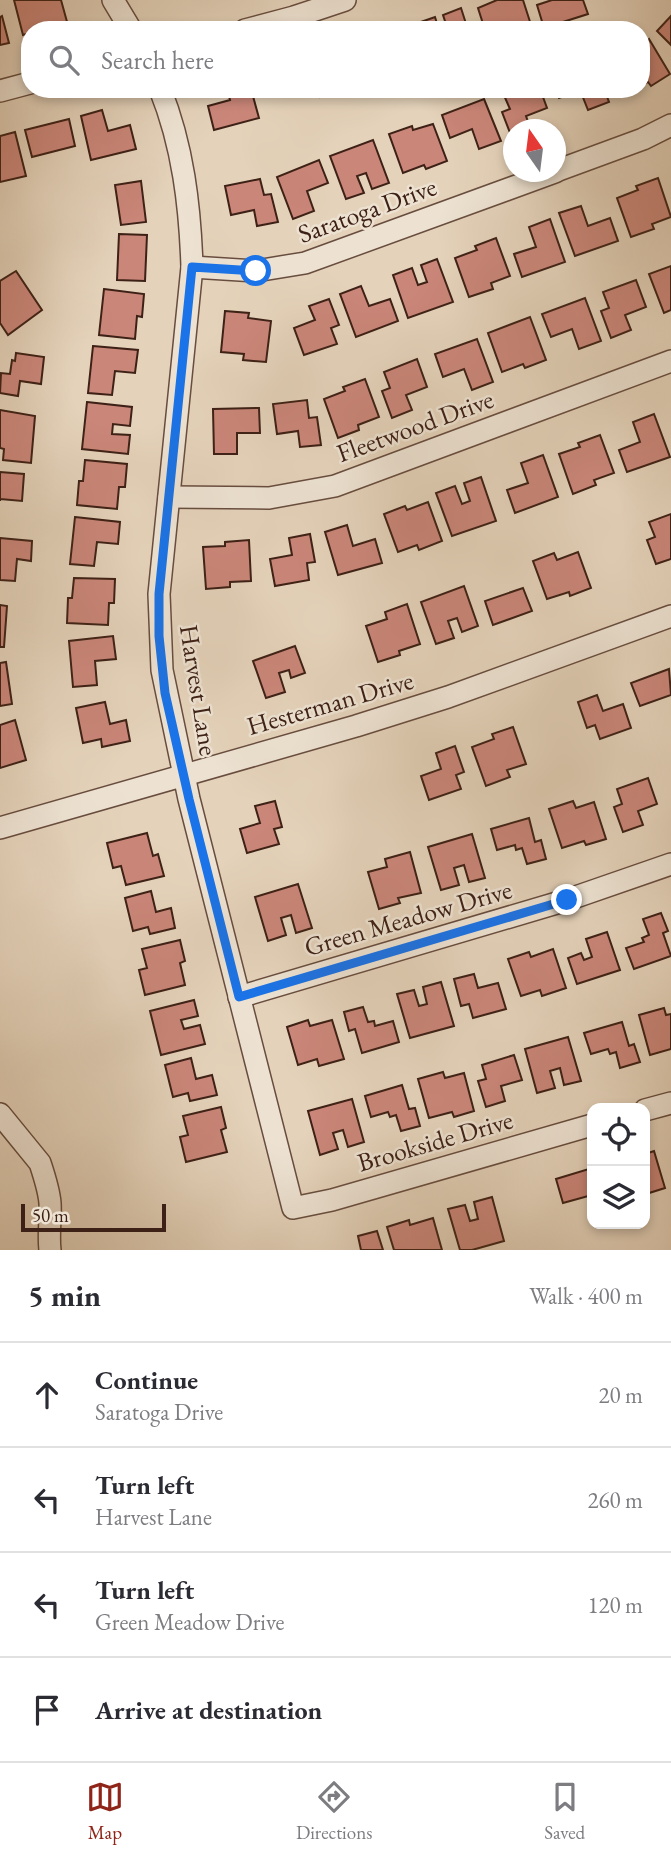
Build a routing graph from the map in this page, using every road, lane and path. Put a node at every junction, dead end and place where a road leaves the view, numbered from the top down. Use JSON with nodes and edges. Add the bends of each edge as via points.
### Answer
{"nodes":[{"id":1,"x":113,"y":0,"type":"edge"},
{"id":2,"x":345,"y":0,"type":"edge"},
{"id":3,"x":126,"y":21,"type":"edge"},
{"id":4,"x":279,"y":21,"type":"edge"},
{"id":5,"x":21,"y":85,"type":"edge"},
{"id":6,"x":0,"y":91,"type":"edge"},
{"id":7,"x":164,"y":98,"type":"edge"},
{"id":8,"x":671,"y":125,"type":"edge"},
{"id":9,"x":566,"y":167,"type":"edge"},
{"id":10,"x":525,"y":182,"type":"edge"},
{"id":11,"x":192,"y":267,"type":"junction"},
{"id":12,"x":671,"y":362,"type":"edge"},
{"id":13,"x":169,"y":497,"type":"junction"},
{"id":14,"x":671,"y":616,"type":"edge"},
{"id":15,"x":184,"y":774,"type":"junction"},
{"id":16,"x":0,"y":828,"type":"edge"},
{"id":17,"x":671,"y":864,"type":"edge"},
{"id":18,"x":239,"y":997,"type":"junction"},
{"id":19,"x":671,"y":1103,"type":"edge"},
{"id":20,"x":650,"y":1109,"type":"edge"},
{"id":21,"x":0,"y":1114,"type":"edge"},
{"id":22,"x":587,"y":1126,"type":"edge"},
{"id":23,"x":293,"y":1208,"type":"joint"},
{"id":24,"x":50,"y":1250,"type":"edge"}],
"edges":[{"from":1,"to":3,"type":"street"},
{"from":2,"to":4,"type":"street"},
{"from":5,"to":6,"type":"street"},
{"from":7,"to":11,"type":"street","name":"Harvest Lane","via":[[181,154]]},
{"from":8,"to":9,"type":"street","name":"Saratoga Drive"},
{"from":10,"to":11,"type":"street","name":"Saratoga Drive","via":[[305,263],[256,271]]},
{"from":11,"to":13,"type":"street","name":"Harvest Lane"},
{"from":12,"to":13,"type":"street","name":"Fleetwood Drive","via":[[335,486],[269,498]]},
{"from":13,"to":15,"type":"street","name":"Harvest Lane","via":[[159,636],[165,693]]},
{"from":14,"to":15,"type":"street","name":"Hesterman Drive","via":[[448,697]]},
{"from":15,"to":16,"type":"street","name":"Hesterman Drive"},
{"from":15,"to":18,"type":"street","name":"Harvest Lane"},
{"from":17,"to":18,"type":"street","name":"Green Meadow Drive","via":[[567,900]]},
{"from":18,"to":23,"type":"street","name":"Harvest Lane"},
{"from":19,"to":20,"type":"street"},
{"from":21,"to":24,"type":"street","via":[[40,1163],[50,1202]]},
{"from":22,"to":23,"type":"street","name":"Brookside Drive"}]}
